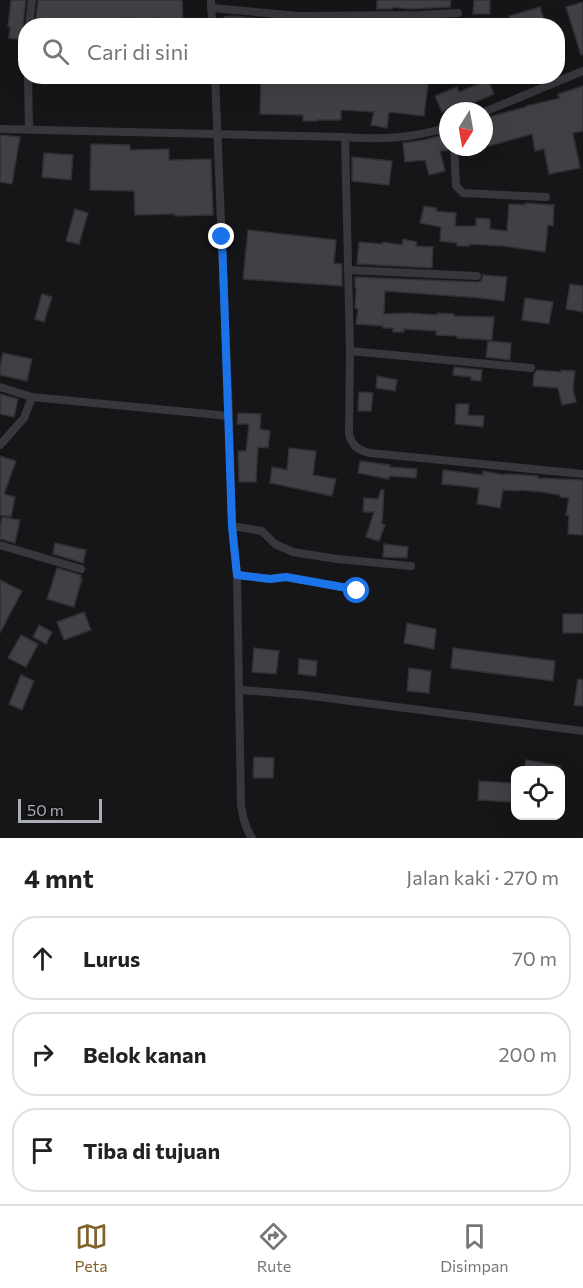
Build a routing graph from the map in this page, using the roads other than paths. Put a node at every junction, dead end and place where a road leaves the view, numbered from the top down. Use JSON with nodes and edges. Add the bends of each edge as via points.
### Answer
{"nodes":[{"id":1,"x":32,"y":0,"type":"edge"},
{"id":2,"x":211,"y":4,"type":"edge"},
{"id":3,"x":458,"y":13,"type":"dead end"},
{"id":4,"x":30,"y":18,"type":"edge"},
{"id":5,"x":583,"y":70,"type":"edge"},
{"id":6,"x":565,"y":78,"type":"edge"},
{"id":7,"x":28,"y":84,"type":"edge"},
{"id":8,"x":214,"y":84,"type":"edge"},
{"id":9,"x":550,"y":84,"type":"edge"},
{"id":10,"x":493,"y":108,"type":"edge"},
{"id":11,"x":0,"y":129,"type":"edge"},
{"id":12,"x":29,"y":129,"type":"junction"},
{"id":13,"x":439,"y":129,"type":"edge"},
{"id":14,"x":217,"y":135,"type":"junction"},
{"id":15,"x":345,"y":137,"type":"junction"},
{"id":16,"x":454,"y":156,"type":"edge"},
{"id":17,"x":546,"y":197,"type":"dead end"},
{"id":18,"x":348,"y":270,"type":"junction"},
{"id":19,"x":477,"y":276,"type":"dead end"},
{"id":20,"x":350,"y":351,"type":"junction"},
{"id":21,"x":531,"y":368,"type":"dead end"},
{"id":22,"x":0,"y":387,"type":"edge"},
{"id":23,"x":32,"y":397,"type":"junction"},
{"id":24,"x":229,"y":416,"type":"junction"},
{"id":25,"x":0,"y":445,"type":"edge"},
{"id":26,"x":583,"y":474,"type":"edge"},
{"id":27,"x":232,"y":526,"type":"junction"},
{"id":28,"x":0,"y":545,"type":"edge"},
{"id":29,"x":411,"y":566,"type":"dead end"},
{"id":30,"x":81,"y":569,"type":"dead end"},
{"id":31,"x":237,"y":575,"type":"junction"},
{"id":32,"x":359,"y":597,"type":"dead end"},
{"id":33,"x":240,"y":690,"type":"junction"},
{"id":34,"x":583,"y":731,"type":"edge"},
{"id":35,"x":252,"y":838,"type":"edge"}],
"edges":[{"from":1,"to":4,"type":"street"},
{"from":2,"to":3,"type":"street","via":[[299,16]]},
{"from":5,"to":6,"type":"street"},
{"from":7,"to":12,"type":"street"},
{"from":8,"to":14,"type":"street"},
{"from":9,"to":10,"type":"street"},
{"from":11,"to":12,"type":"street"},
{"from":12,"to":14,"type":"street"},
{"from":13,"to":15,"type":"street","via":[[408,137]]},
{"from":14,"to":15,"type":"street"},
{"from":14,"to":24,"type":"street"},
{"from":15,"to":18,"type":"street"},
{"from":16,"to":17,"type":"street","via":[[456,186],[463,193]]},
{"from":18,"to":19,"type":"street"},
{"from":18,"to":20,"type":"street"},
{"from":20,"to":21,"type":"street"},
{"from":20,"to":26,"type":"street","via":[[349,434],[354,447],[370,453]]},
{"from":22,"to":23,"type":"street"},
{"from":23,"to":24,"type":"street"},
{"from":23,"to":25,"type":"street","via":[[24,418]]},
{"from":24,"to":27,"type":"street"},
{"from":27,"to":29,"type":"street","via":[[262,531],[286,551]]},
{"from":27,"to":31,"type":"street"},
{"from":28,"to":30,"type":"street"},
{"from":31,"to":32,"type":"street","via":[[286,577],[353,589]]},
{"from":31,"to":33,"type":"street"},
{"from":33,"to":34,"type":"street"},
{"from":33,"to":35,"type":"street","via":[[241,805]]}]}
